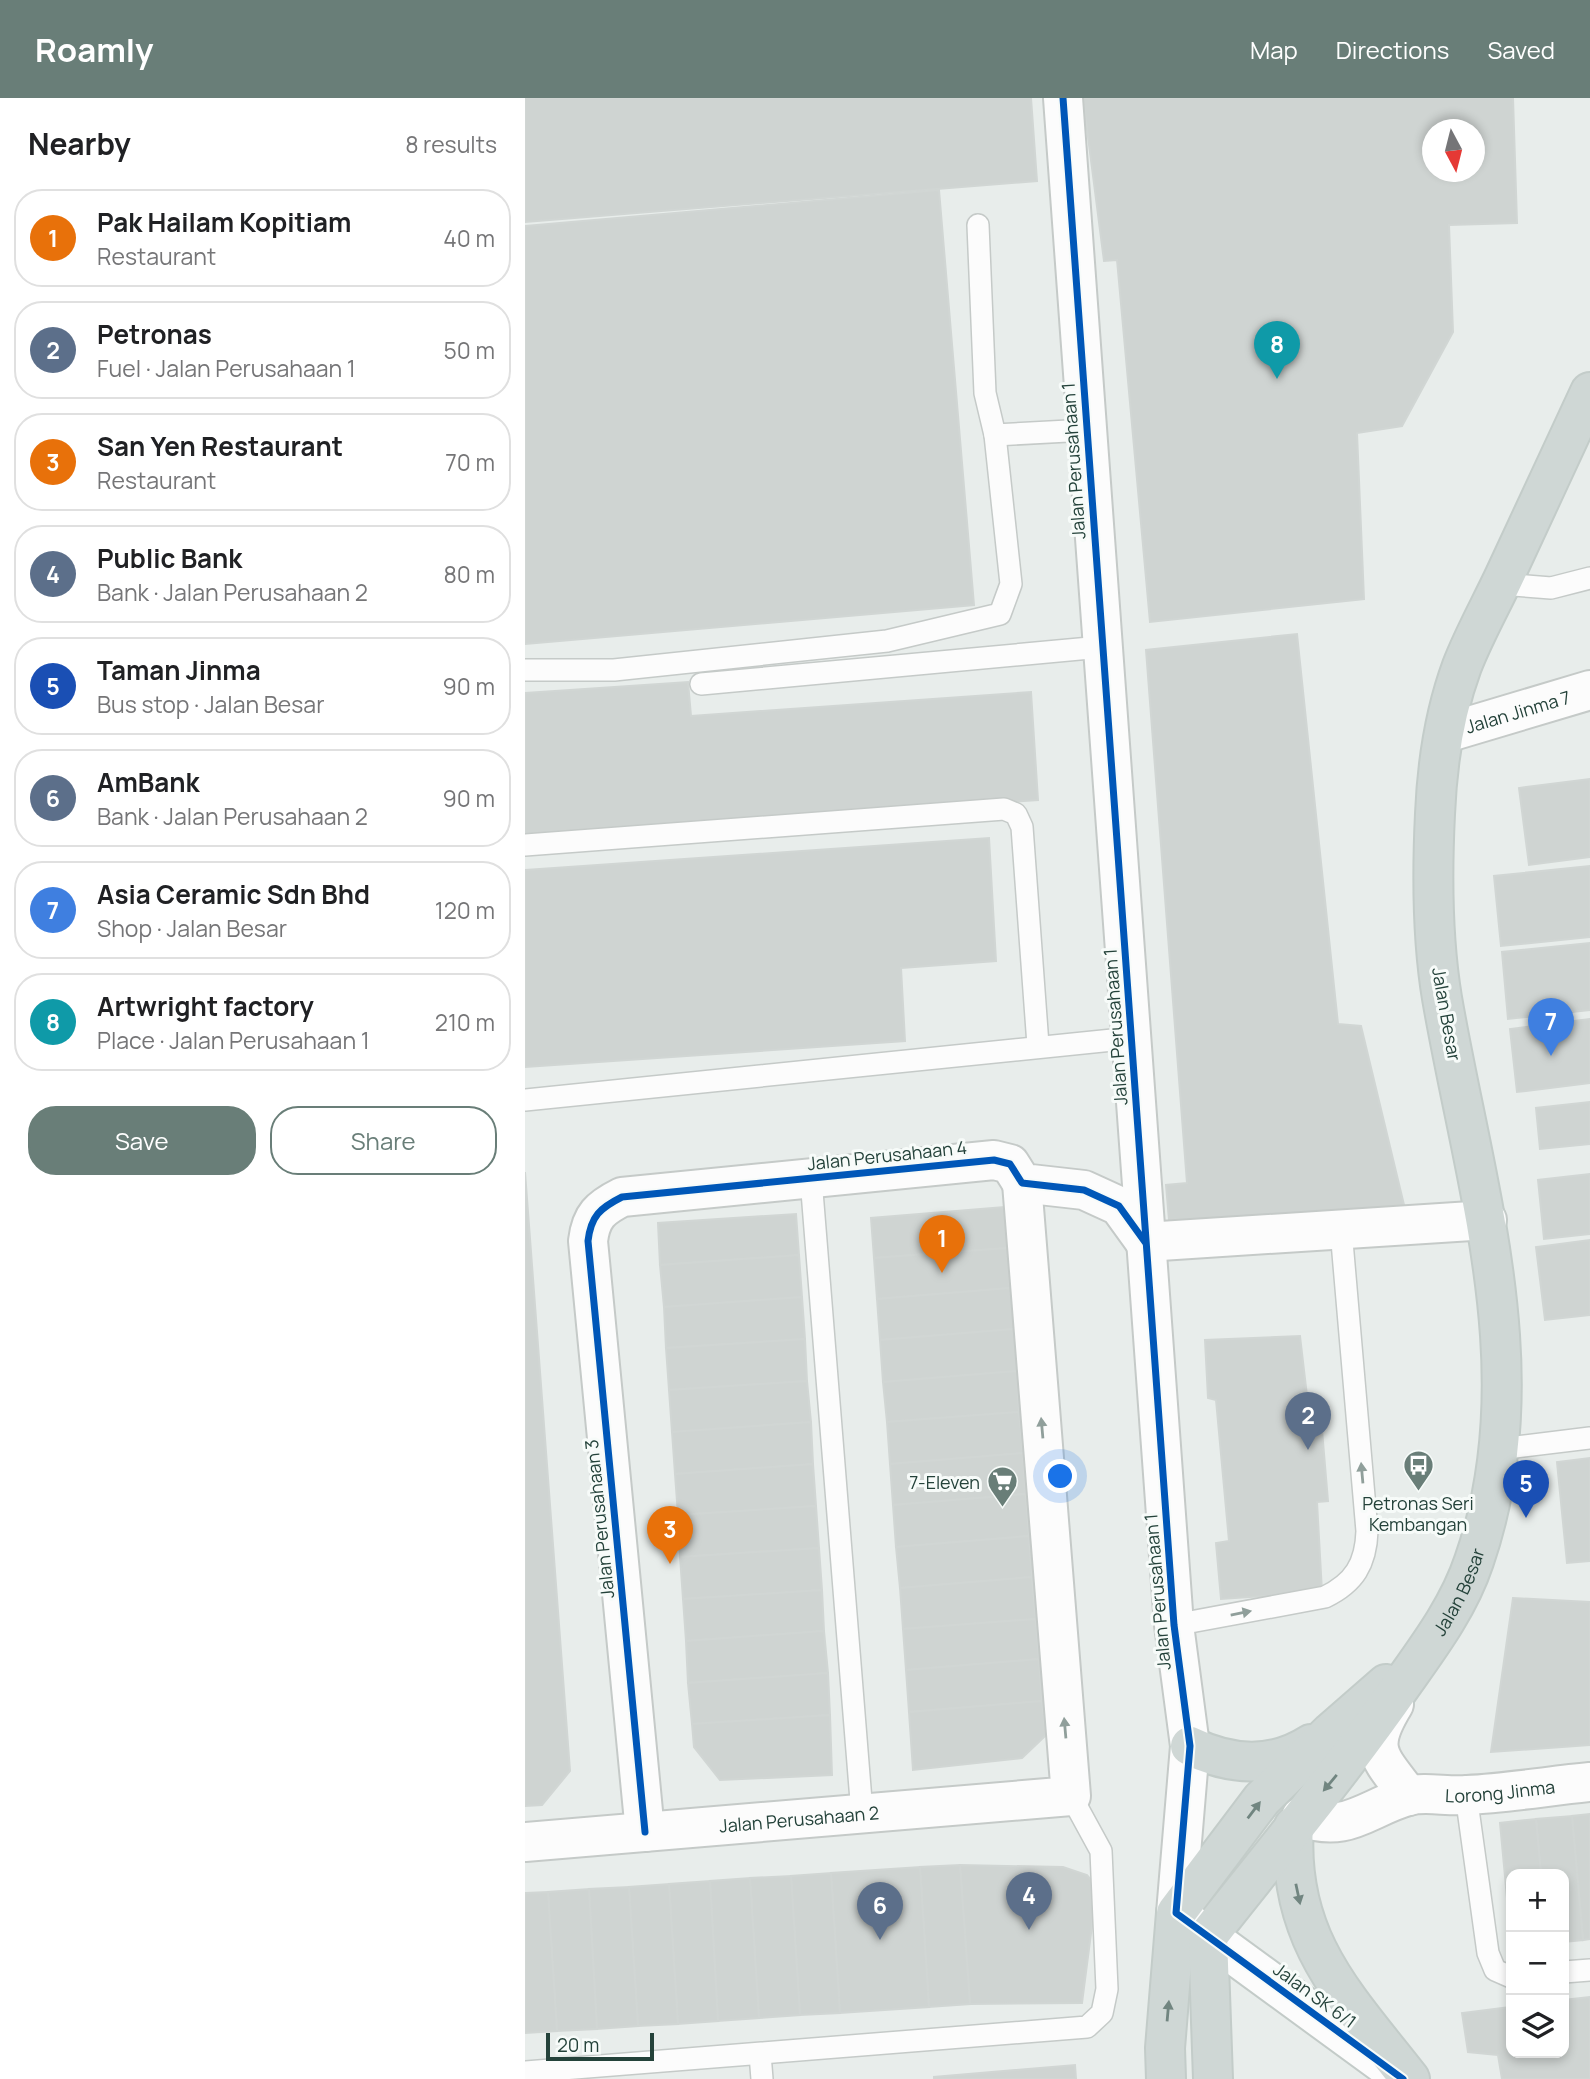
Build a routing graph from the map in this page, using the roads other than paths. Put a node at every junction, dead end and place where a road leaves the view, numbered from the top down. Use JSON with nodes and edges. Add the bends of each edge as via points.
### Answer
{"nodes":[{"id":1,"x":1063,"y":98,"type":"edge"},
{"id":2,"x":978,"y":225,"type":"dead end"},
{"id":3,"x":1590,"y":392,"type":"edge"},
{"id":4,"x":1087,"y":430,"type":"junction"},
{"id":5,"x":995,"y":435,"type":"junction"},
{"id":6,"x":1590,"y":578,"type":"edge"},
{"id":7,"x":1500,"y":584,"type":"junction"},
{"id":8,"x":1101,"y":647,"type":"junction"},
{"id":9,"x":525,"y":670,"type":"edge"},
{"id":10,"x":701,"y":684,"type":"dead end"},
{"id":11,"x":1590,"y":690,"type":"edge"},
{"id":12,"x":1446,"y":733,"type":"junction"},
{"id":13,"x":525,"y":845,"type":"edge"},
{"id":14,"x":1132,"y":1038,"type":"junction"},
{"id":15,"x":1038,"y":1045,"type":"junction"},
{"id":16,"x":525,"y":1100,"type":"edge"},
{"id":17,"x":811,"y":1179,"type":"junction"},
{"id":18,"x":1022,"y":1183,"type":"junction"},
{"id":19,"x":601,"y":1207,"type":"joint"},
{"id":20,"x":1487,"y":1220,"type":"junction"},
{"id":21,"x":1341,"y":1230,"type":"junction"},
{"id":22,"x":1146,"y":1242,"type":"junction"},
{"id":23,"x":1590,"y":1438,"type":"edge"},
{"id":24,"x":1499,"y":1449,"type":"junction"},
{"id":25,"x":1174,"y":1625,"type":"junction"},
{"id":26,"x":1427,"y":1648,"type":"junction"},
{"id":27,"x":1331,"y":1732,"type":"junction"},
{"id":28,"x":1190,"y":1746,"type":"junction"},
{"id":29,"x":1590,"y":1782,"type":"edge"},
{"id":30,"x":1466,"y":1795,"type":"junction"},
{"id":31,"x":1071,"y":1796,"type":"junction"},
{"id":32,"x":1409,"y":1796,"type":"junction"},
{"id":33,"x":862,"y":1814,"type":"junction"},
{"id":34,"x":1297,"y":1822,"type":"junction"},
{"id":35,"x":645,"y":1832,"type":"junction"},
{"id":36,"x":525,"y":1842,"type":"edge"},
{"id":37,"x":1176,"y":1913,"type":"junction"},
{"id":38,"x":1208,"y":1936,"type":"junction"},
{"id":39,"x":1590,"y":1970,"type":"edge"},
{"id":40,"x":1569,"y":1972,"type":"edge"},
{"id":41,"x":1506,"y":1975,"type":"edge"},
{"id":42,"x":759,"y":2054,"type":"junction"},
{"id":43,"x":525,"y":2072,"type":"edge"},
{"id":44,"x":762,"y":2079,"type":"edge"},
{"id":45,"x":1166,"y":2079,"type":"edge"},
{"id":46,"x":1213,"y":2079,"type":"edge"},
{"id":47,"x":1403,"y":2079,"type":"edge"},
{"id":48,"x":1410,"y":2079,"type":"edge"}],
"edges":[{"from":1,"to":4,"type":"street","name":"Jalan Perusahaan 1"},
{"from":2,"to":5,"type":"lane","via":[[985,393]]},
{"from":3,"to":7,"type":"main road","name":"Jalan Besar"},
{"from":4,"to":5,"type":"lane"},
{"from":4,"to":8,"type":"street","name":"Jalan Perusahaan 1"},
{"from":5,"to":9,"type":"lane","via":[[1011,584],[1000,614],[887,641],[614,670]]},
{"from":6,"to":7,"type":"lane","via":[[1551,588]]},
{"from":7,"to":12,"type":"main road","name":"Jalan Besar","via":[[1462,668]]},
{"from":8,"to":10,"type":"lane"},
{"from":8,"to":14,"type":"street","name":"Jalan Perusahaan 1"},
{"from":11,"to":12,"type":"street","name":"Jalan Jinma 7"},
{"from":12,"to":20,"type":"main road","name":"Jalan Besar","via":[[1435,815],[1435,935],[1442,995]]},
{"from":13,"to":15,"type":"lane","via":[[1004,809],[1016,814],[1022,827]]},
{"from":14,"to":15,"type":"lane"},
{"from":14,"to":22,"type":"street","name":"Jalan Perusahaan 1"},
{"from":15,"to":16,"type":"lane"},
{"from":17,"to":18,"type":"street","name":"Jalan Perusahaan 4","via":[[994,1160],[1010,1164]]},
{"from":17,"to":19,"type":"street","name":"Jalan Perusahaan 4","via":[[622,1197]]},
{"from":17,"to":33,"type":"lane"},
{"from":18,"to":22,"type":"street","via":[[1084,1190],[1119,1206]]},
{"from":31,"to":18,"type":"street","one_way":true},
{"from":19,"to":35,"type":"street","name":"Jalan Perusahaan 3","via":[[590,1223],[588,1241]]},
{"from":20,"to":21,"type":"street"},
{"from":20,"to":24,"type":"main road","name":"Jalan Besar","via":[[1502,1344]]},
{"from":21,"to":22,"type":"street"},
{"from":25,"to":21,"type":"lane","one_way":true,"via":[[1325,1597],[1342,1588],[1361,1565],[1367,1531]]},
{"from":22,"to":25,"type":"street","name":"Jalan Perusahaan 1"},
{"from":23,"to":24,"type":"lane"},
{"from":24,"to":26,"type":"main road","name":"Jalan Besar","via":[[1473,1564],[1454,1607]]},
{"from":25,"to":28,"type":"street","name":"Jalan Perusahaan 1"},
{"from":26,"to":27,"type":"main road","name":"Jalan Besar"},
{"from":26,"to":32,"type":"street","via":[[1379,1728],[1376,1745]]},
{"from":26,"to":34,"type":"main road","name":"Jalan Besar","one_way":true,"via":[[1353,1756]]},
{"from":27,"to":28,"type":"main road","via":[[1297,1753],[1260,1762],[1236,1763]]},
{"from":37,"to":27,"type":"main road","name":"Jalan Besar","one_way":true,"via":[[1262,1799]]},
{"from":28,"to":37,"type":"street","name":"Jalan Perusahaan 1"},
{"from":29,"to":30,"type":"street","name":"Lorong Jinma"},
{"from":30,"to":32,"type":"street","name":"Lorong Jinma"},
{"from":30,"to":41,"type":"lane","via":[[1488,1953],[1495,1970]]},
{"from":31,"to":33,"type":"street","name":"Jalan Perusahaan 2"},
{"from":31,"to":42,"type":"lane","via":[[1101,1850],[1107,1989],[1102,2013],[1087,2027]]},
{"from":32,"to":34,"type":"street","name":"Lorong Jinma","via":[[1336,1824]]},
{"from":33,"to":35,"type":"street","name":"Jalan Perusahaan 2"},
{"from":34,"to":38,"type":"main road","name":"Jalan Besar"},
{"from":34,"to":48,"type":"main road","one_way":true,"via":[[1292,1854],[1295,1879],[1314,1948],[1332,1980]]},
{"from":35,"to":36,"type":"street","name":"Jalan Perusahaan 2"},
{"from":37,"to":38,"type":"street"},
{"from":45,"to":37,"type":"main road","one_way":true},
{"from":38,"to":46,"type":"main road"},
{"from":38,"to":47,"type":"street","name":"Jalan SK 6/1"},
{"from":39,"to":40,"type":"lane"},
{"from":42,"to":43,"type":"lane"},
{"from":42,"to":44,"type":"lane"}]}
